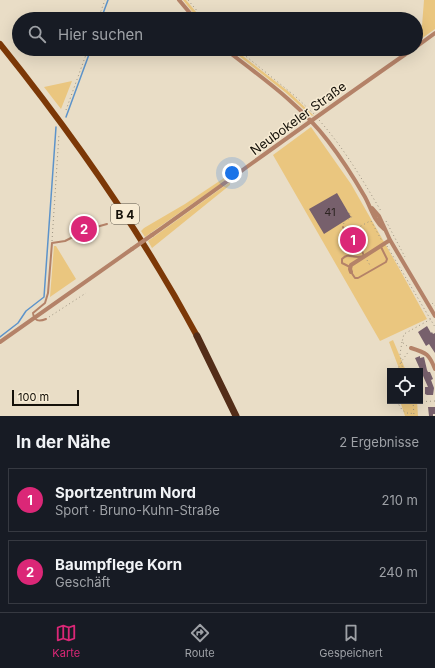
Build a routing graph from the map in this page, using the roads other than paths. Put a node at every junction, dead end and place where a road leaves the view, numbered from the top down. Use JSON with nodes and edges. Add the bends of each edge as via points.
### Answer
{"nodes":[{"id":1,"x":179,"y":0,"type":"edge"},
{"id":2,"x":189,"y":12,"type":"edge"},
{"id":3,"x":435,"y":33,"type":"edge"},
{"id":4,"x":423,"y":42,"type":"edge"},
{"id":5,"x":0,"y":44,"type":"edge"},
{"id":6,"x":234,"y":56,"type":"edge"},
{"id":7,"x":403,"y":56,"type":"edge"},
{"id":8,"x":311,"y":120,"type":"junction"},
{"id":9,"x":107,"y":224,"type":"dead end"},
{"id":10,"x":343,"y":226,"type":"road end"},
{"id":11,"x":390,"y":240,"type":"junction"},
{"id":12,"x":383,"y":245,"type":"junction"},
{"id":13,"x":364,"y":256,"type":"junction"},
{"id":14,"x":350,"y":267,"type":"junction"},
{"id":15,"x":351,"y":272,"type":"joint"},
{"id":16,"x":435,"y":317,"type":"edge"},
{"id":17,"x":34,"y":318,"type":"junction"},
{"id":18,"x":46,"y":319,"type":"road end"},
{"id":19,"x":197,"y":336,"type":"junction"},
{"id":20,"x":0,"y":342,"type":"edge"},
{"id":21,"x":411,"y":348,"type":"road end"},
{"id":22,"x":435,"y":369,"type":"edge"},
{"id":23,"x":232,"y":416,"type":"edge"},
{"id":24,"x":236,"y":416,"type":"edge"}],
"edges":[{"from":1,"to":2,"type":"street"},
{"from":3,"to":4,"type":"street"},
{"from":5,"to":19,"type":"main road","number":"B 4","via":[[99,175],[165,277]]},
{"from":6,"to":8,"type":"street"},
{"from":7,"to":8,"type":"street","name":"Neubokeler Straße"},
{"from":8,"to":11,"type":"street","via":[[379,216]]},
{"from":8,"to":17,"type":"street","name":"Neubokeler Straße","bridge":true},
{"from":9,"to":17,"type":"lane","via":[[89,229],[65,241],[52,243],[48,293],[45,303],[33,313]]},
{"from":10,"to":13,"type":"lane","via":[[353,246],[362,251]]},
{"from":11,"to":12,"type":"street"},
{"from":11,"to":16,"type":"street"},
{"from":12,"to":13,"type":"street"},
{"from":12,"to":15,"type":"lane","via":[[386,262],[358,278]]},
{"from":13,"to":14,"type":"street"},
{"from":13,"to":14,"type":"lane","via":[[344,256],[342,263]]},
{"from":14,"to":15,"type":"street"},
{"from":17,"to":18,"type":"lane","via":[[37,321]]},
{"from":17,"to":20,"type":"street","name":"Neubokeler Straße"},
{"from":19,"to":23,"type":"highway","number":"B 4"},
{"from":19,"to":24,"type":"highway","number":"B 4"},
{"from":21,"to":22,"type":"street","via":[[426,353]]}]}
